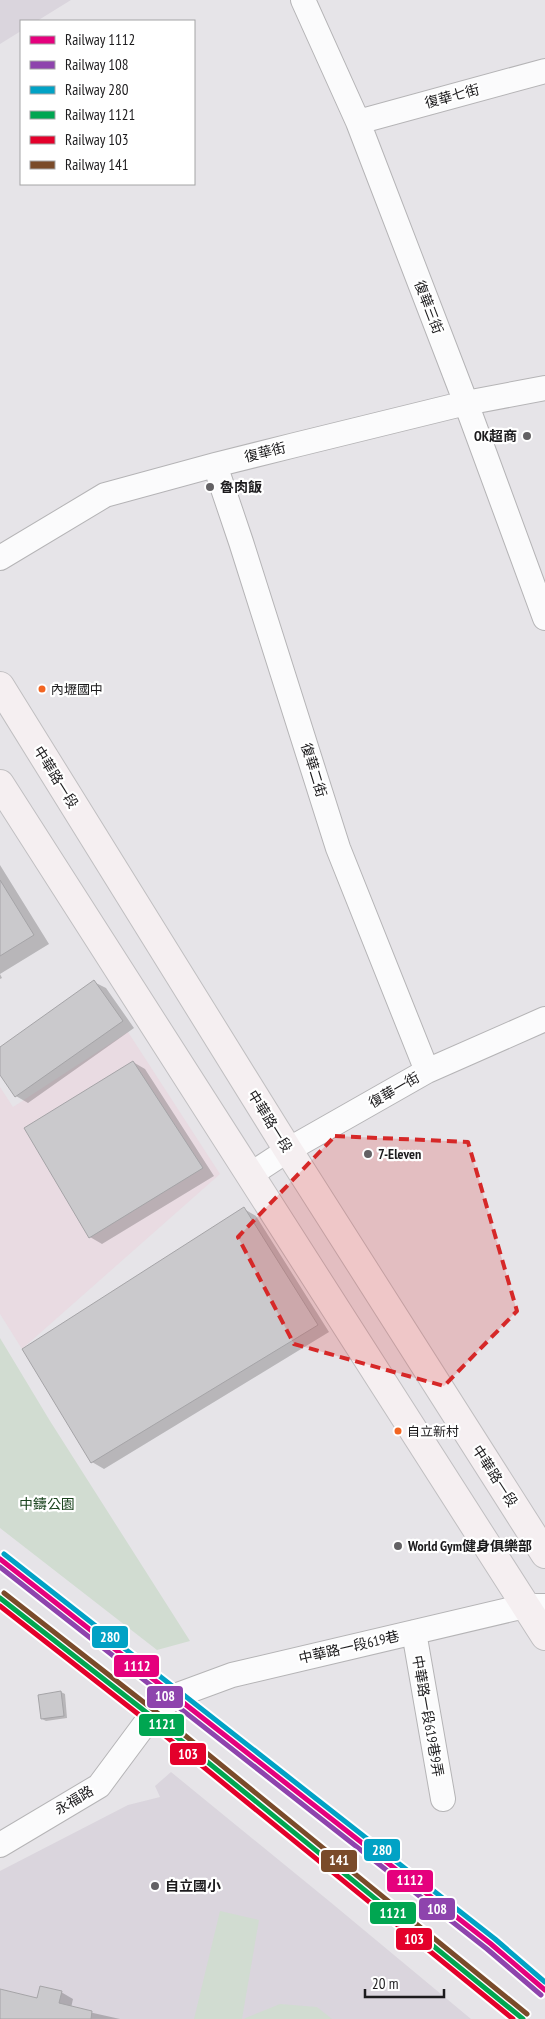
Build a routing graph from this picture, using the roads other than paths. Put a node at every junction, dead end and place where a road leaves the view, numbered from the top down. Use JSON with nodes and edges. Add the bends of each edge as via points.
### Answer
{"nodes":[{"id":1,"x":303,"y":0,"type":"edge"},
{"id":2,"x":545,"y":71,"type":"edge"},
{"id":3,"x":358,"y":122,"type":"junction"},
{"id":4,"x":545,"y":388,"type":"edge"},
{"id":5,"x":466,"y":403,"type":"junction"},
{"id":6,"x":215,"y":465,"type":"junction"},
{"id":7,"x":0,"y":558,"type":"edge"},
{"id":8,"x":545,"y":618,"type":"edge"},
{"id":9,"x":0,"y":686,"type":"edge"},
{"id":10,"x":0,"y":784,"type":"edge"},
{"id":11,"x":545,"y":1019,"type":"edge"},
{"id":12,"x":427,"y":1071,"type":"junction"},
{"id":13,"x":288,"y":1150,"type":"junction"},
{"id":14,"x":250,"y":1175,"type":"junction"},
{"id":15,"x":545,"y":1554,"type":"edge"},
{"id":16,"x":535,"y":1606,"type":"edge"},
{"id":17,"x":414,"y":1632,"type":"junction"},
{"id":18,"x":545,"y":1636,"type":"edge"},
{"id":19,"x":175,"y":1696,"type":"joint"},
{"id":20,"x":443,"y":1799,"type":"dead end"},
{"id":21,"x":0,"y":1845,"type":"edge"}],
"edges":[{"from":1,"to":3,"type":"street","name":"復華三街"},
{"from":2,"to":3,"type":"street","name":"復華七街"},
{"from":3,"to":5,"type":"street","name":"復華三街"},
{"from":4,"to":5,"type":"street","name":"復華街"},
{"from":5,"to":6,"type":"street","name":"復華街"},
{"from":5,"to":8,"type":"street","name":"復華三街"},
{"from":6,"to":7,"type":"street","name":"復華街","via":[[105,495]]},
{"from":6,"to":12,"type":"street","name":"復華二街","via":[[338,848]]},
{"from":9,"to":13,"type":"main road","name":"中華路一段"},
{"from":10,"to":14,"type":"main road"},
{"from":11,"to":12,"type":"street","name":"復華一街"},
{"from":12,"to":13,"type":"street","name":"復華一街"},
{"from":13,"to":14,"type":"street","name":"復華一街"},
{"from":13,"to":15,"type":"main road","name":"中華路一段"},
{"from":14,"to":16,"type":"main road"},
{"from":16,"to":17,"type":"street","name":"中華路一段619巷"},
{"from":16,"to":18,"type":"main road"},
{"from":17,"to":19,"type":"street","name":"中華路一段619巷","via":[[232,1675]]},
{"from":17,"to":20,"type":"street","name":"中華路一段619巷9弄"},
{"from":19,"to":21,"type":"street","name":"永福路","via":[[151,1716],[99,1786]]}]}
